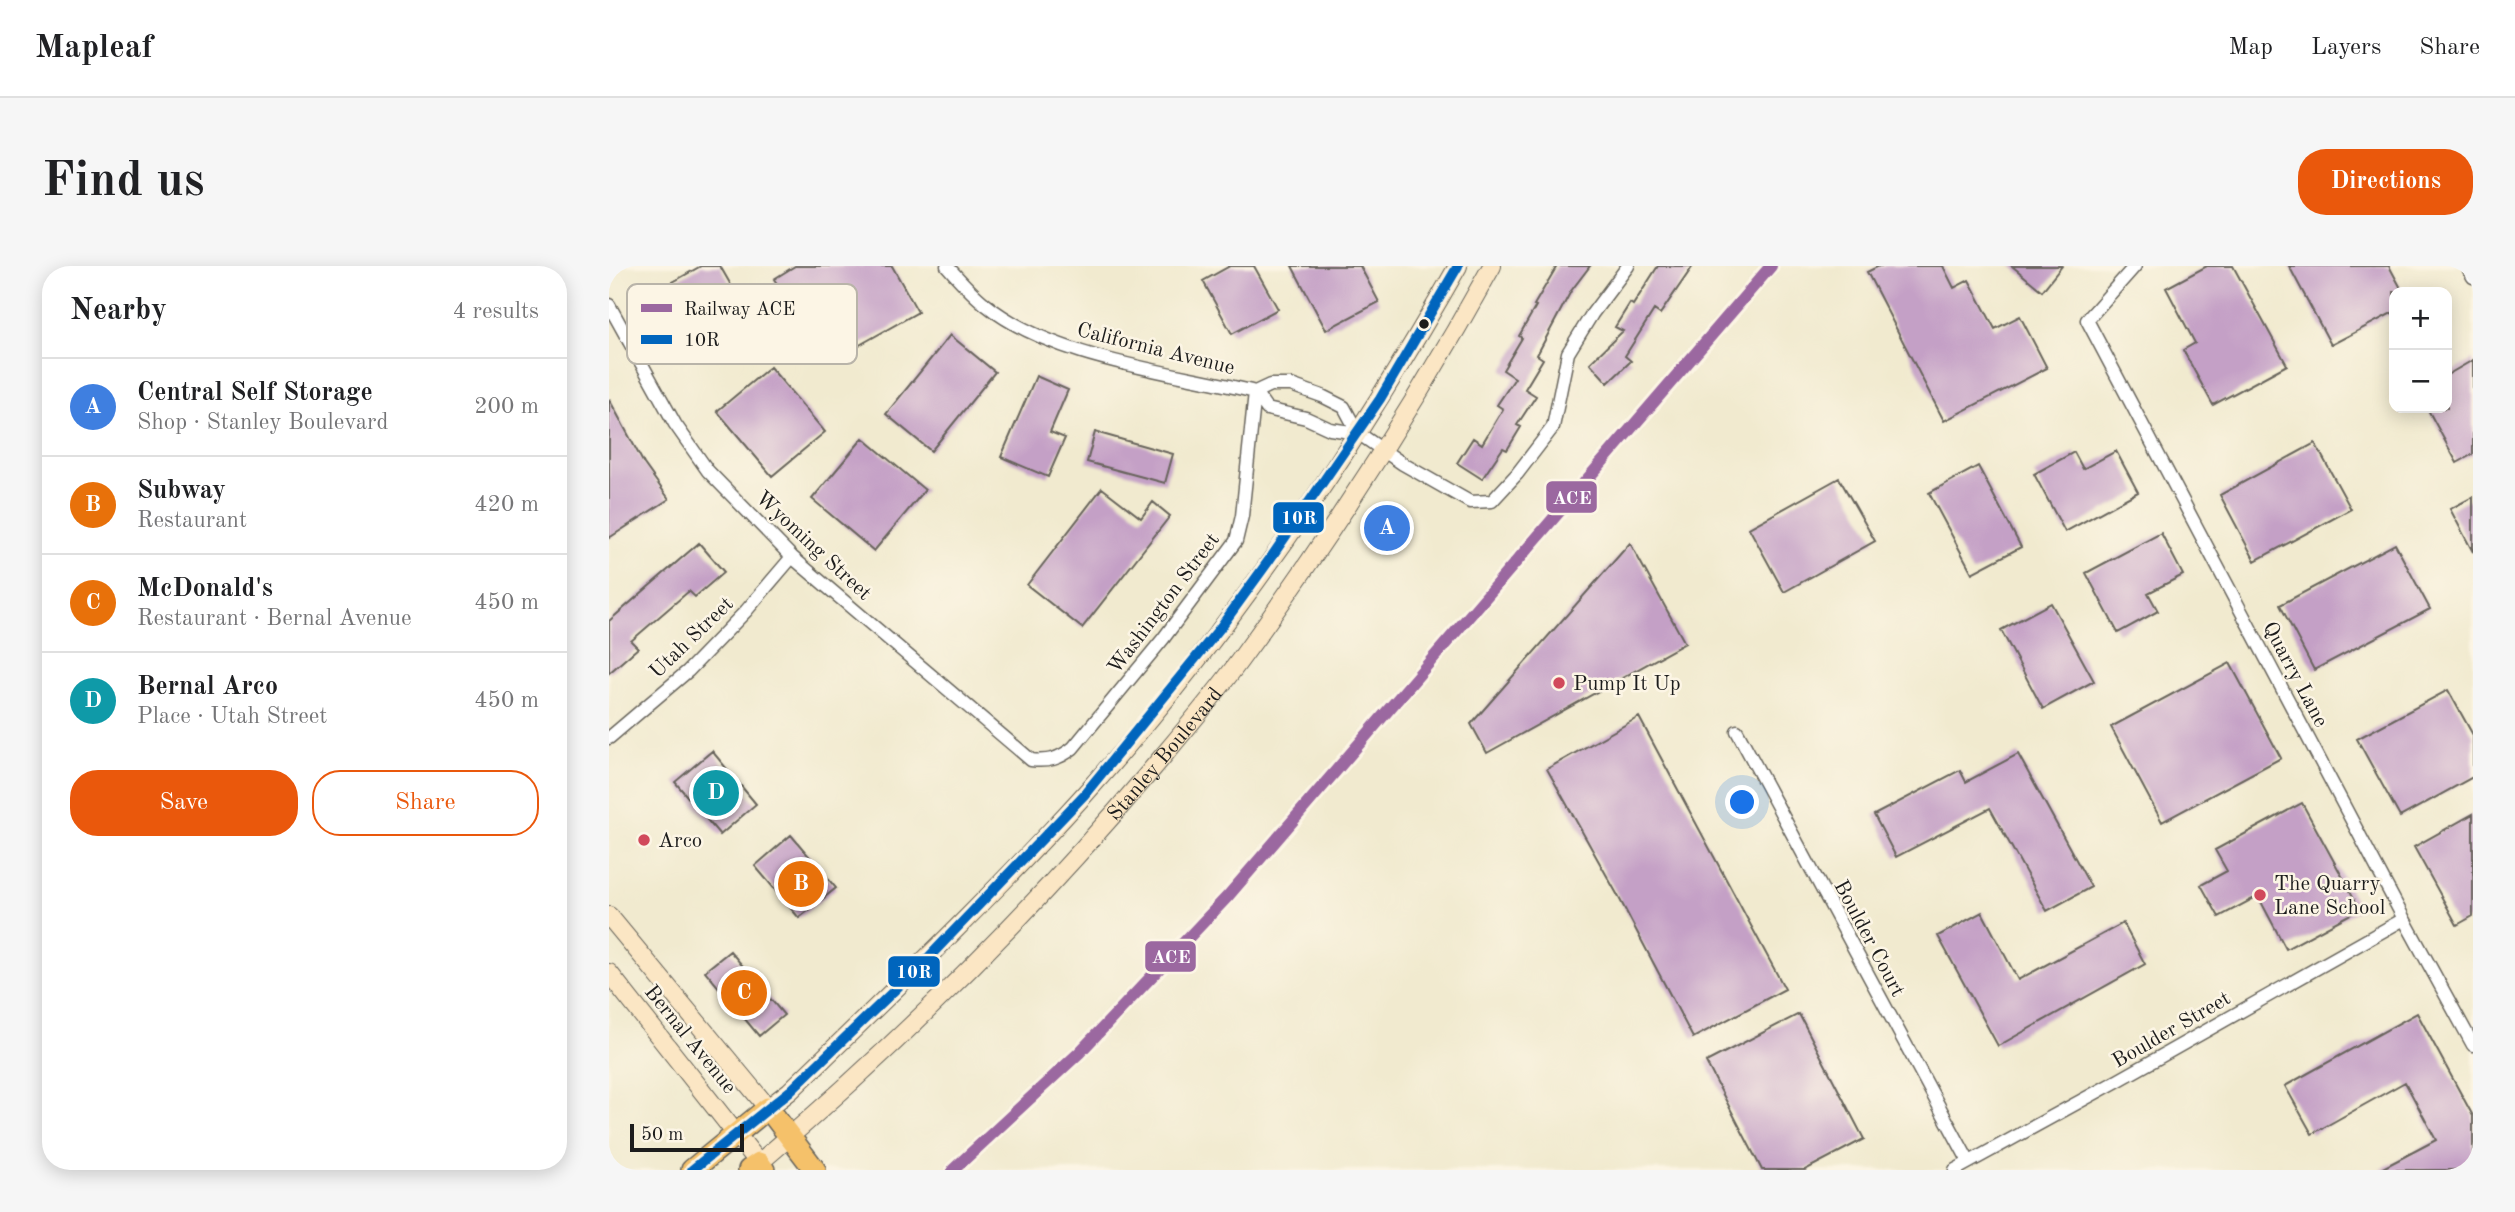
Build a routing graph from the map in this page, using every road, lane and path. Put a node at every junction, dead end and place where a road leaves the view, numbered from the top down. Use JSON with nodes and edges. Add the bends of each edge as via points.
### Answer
{"nodes":[{"id":1,"x":947,"y":266,"type":"edge"},
{"id":2,"x":1458,"y":266,"type":"edge"},
{"id":3,"x":1492,"y":266,"type":"edge"},
{"id":4,"x":1628,"y":266,"type":"edge"},
{"id":5,"x":2135,"y":266,"type":"edge"},
{"id":6,"x":2467,"y":266,"type":"edge"},
{"id":7,"x":2473,"y":277,"type":"edge"},
{"id":8,"x":609,"y":305,"type":"edge"},
{"id":9,"x":627,"y":337,"type":"edge"},
{"id":10,"x":642,"y":364,"type":"edge"},
{"id":11,"x":1255,"y":392,"type":"junction"},
{"id":12,"x":1358,"y":433,"type":"junction"},
{"id":13,"x":1383,"y":449,"type":"junction"},
{"id":14,"x":792,"y":557,"type":"junction"},
{"id":15,"x":1737,"y":732,"type":"dead end"},
{"id":16,"x":609,"y":738,"type":"edge"},
{"id":17,"x":1047,"y":762,"type":"joint"},
{"id":18,"x":609,"y":916,"type":"edge"},
{"id":19,"x":2404,"y":919,"type":"junction"},
{"id":20,"x":609,"y":973,"type":"edge"},
{"id":21,"x":2473,"y":1045,"type":"edge"},
{"id":22,"x":768,"y":1108,"type":"junction"},
{"id":23,"x":737,"y":1133,"type":"junction"},
{"id":24,"x":789,"y":1137,"type":"junction"},
{"id":25,"x":1969,"y":1162,"type":"junction"},
{"id":26,"x":757,"y":1168,"type":"edge"},
{"id":27,"x":692,"y":1170,"type":"edge"},
{"id":28,"x":815,"y":1170,"type":"edge"},
{"id":29,"x":1955,"y":1170,"type":"edge"}],
"edges":[{"from":1,"to":11,"type":"street","name":"California Avenue","via":[[985,304],[1024,329],[1081,352]]},
{"from":2,"to":12,"type":"main road","name":"Stanley Boulevard"},
{"from":3,"to":13,"type":"main road","name":"Stanley Boulevard","via":[[1452,340]]},
{"from":4,"to":13,"type":"street","name":"California Avenue","via":[[1568,353],[1553,427],[1492,501],[1469,502]]},
{"from":5,"to":19,"type":"street","name":"Quarry Lane","via":[[2087,320]]},
{"from":6,"to":7,"type":"street"},
{"from":8,"to":9,"type":"street","name":"Wyoming Street"},
{"from":10,"to":14,"type":"street","name":"Wyoming Street","via":[[708,471]]},
{"from":11,"to":12,"type":"street","name":"California Avenue","via":[[1267,409]]},
{"from":11,"to":12,"type":"street","name":"California Avenue","via":[[1270,384],[1291,385],[1322,396],[1344,407]]},
{"from":11,"to":17,"type":"street","name":"Washington Street","via":[[1242,516],[1235,541],[1163,639],[1073,748]]},
{"from":12,"to":13,"type":"street","name":"California Avenue"},
{"from":12,"to":22,"type":"main road","name":"Stanley Boulevard","via":[[1220,628],[1084,795],[929,957]]},
{"from":13,"to":24,"type":"main road","name":"Stanley Boulevard","via":[[1239,662],[1111,818],[961,978]]},
{"from":14,"to":16,"type":"street","name":"Utah Street","via":[[688,671]]},
{"from":14,"to":17,"type":"street","name":"Wyoming Street","via":[[1031,760]]},
{"from":15,"to":25,"type":"street","name":"Boulder Court"},
{"from":18,"to":22,"type":"main road","name":"Bernal Avenue"},
{"from":19,"to":21,"type":"street","name":"Quarry Lane"},
{"from":19,"to":25,"type":"street","name":"Boulder Street"},
{"from":20,"to":23,"type":"main road","name":"Bernal Avenue"},
{"from":22,"to":23,"type":"main road","name":"Stanley Boulevard"},
{"from":22,"to":24,"type":"main road"},
{"from":23,"to":26,"type":"main road","name":"Bernal Avenue"},
{"from":23,"to":27,"type":"main road","name":"Stanley Boulevard"},
{"from":24,"to":26,"type":"main road","name":"Stanley Boulevard"},
{"from":24,"to":28,"type":"main road"},
{"from":25,"to":29,"type":"street","name":"Boulder Street"}]}
